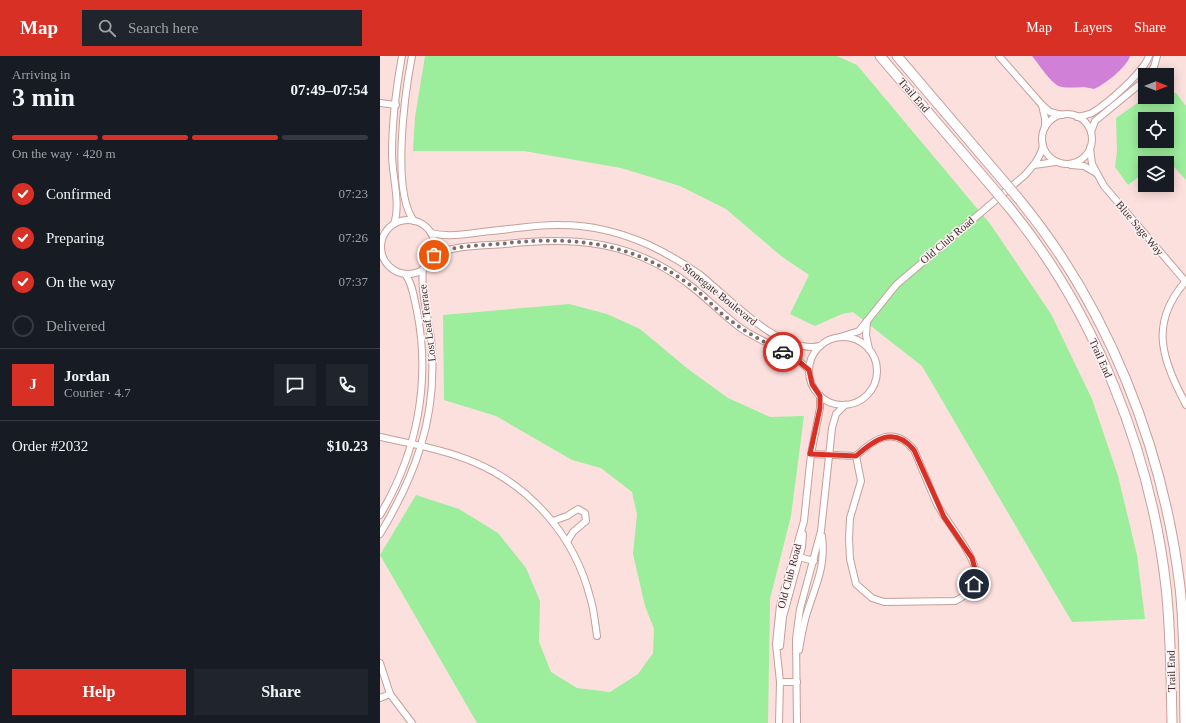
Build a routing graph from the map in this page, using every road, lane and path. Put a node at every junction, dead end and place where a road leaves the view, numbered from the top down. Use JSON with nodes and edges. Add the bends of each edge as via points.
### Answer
{"nodes":[{"id":1,"x":402,"y":56,"type":"edge"},
{"id":2,"x":412,"y":56,"type":"edge"},
{"id":3,"x":880,"y":56,"type":"edge"},
{"id":4,"x":897,"y":56,"type":"edge"},
{"id":5,"x":999,"y":56,"type":"edge"},
{"id":6,"x":1149,"y":56,"type":"edge"},
{"id":7,"x":1157,"y":56,"type":"edge"},
{"id":8,"x":1153,"y":68,"type":"edge"},
{"id":9,"x":1138,"y":86,"type":"edge"},
{"id":10,"x":380,"y":103,"type":"edge"},
{"id":11,"x":394,"y":104,"type":"junction"},
{"id":12,"x":1042,"y":105,"type":"junction"},
{"id":13,"x":404,"y":106,"type":"junction"},
{"id":14,"x":1066,"y":115,"type":"junction"},
{"id":15,"x":1077,"y":117,"type":"junction"},
{"id":16,"x":1045,"y":129,"type":"junction"},
{"id":17,"x":1091,"y":132,"type":"junction"},
{"id":18,"x":1043,"y":145,"type":"junction"},
{"id":19,"x":1090,"y":148,"type":"junction"},
{"id":20,"x":1057,"y":162,"type":"junction"},
{"id":21,"x":1068,"y":164,"type":"junction"},
{"id":22,"x":1034,"y":165,"type":"junction"},
{"id":23,"x":1096,"y":173,"type":"junction"},
{"id":24,"x":414,"y":221,"type":"junction"},
{"id":25,"x":394,"y":224,"type":"junction"},
{"id":26,"x":431,"y":233,"type":"junction"},
{"id":27,"x":434,"y":255,"type":"junction"},
{"id":28,"x":423,"y":269,"type":"junction"},
{"id":29,"x":405,"y":274,"type":"junction"},
{"id":30,"x":1186,"y":282,"type":"edge"},
{"id":31,"x":867,"y":321,"type":"junction"},
{"id":32,"x":765,"y":329,"type":"junction"},
{"id":33,"x":840,"y":337,"type":"junction"},
{"id":34,"x":759,"y":339,"type":"junction"},
{"id":35,"x":820,"y":346,"type":"junction"},
{"id":36,"x":869,"y":350,"type":"junction"},
{"id":37,"x":809,"y":370,"type":"junction"},
{"id":38,"x":820,"y":396,"type":"junction"},
{"id":39,"x":845,"y":405,"type":"junction"},
{"id":40,"x":1186,"y":405,"type":"edge"},
{"id":41,"x":380,"y":437,"type":"edge"},
{"id":42,"x":412,"y":444,"type":"junction"},
{"id":43,"x":422,"y":446,"type":"junction"},
{"id":44,"x":810,"y":454,"type":"junction"},
{"id":45,"x":828,"y":455,"type":"junction"},
{"id":46,"x":856,"y":456,"type":"junction"},
{"id":47,"x":380,"y":515,"type":"edge"},
{"id":48,"x":553,"y":521,"type":"junction"},
{"id":49,"x":804,"y":521,"type":"junction"},
{"id":50,"x":821,"y":531,"type":"junction"},
{"id":51,"x":380,"y":534,"type":"edge"},
{"id":52,"x":567,"y":542,"type":"junction"},
{"id":53,"x":799,"y":557,"type":"junction"},
{"id":54,"x":814,"y":561,"type":"junction"},
{"id":55,"x":597,"y":636,"type":"dead end"},
{"id":56,"x":797,"y":655,"type":"junction"},
{"id":57,"x":779,"y":656,"type":"junction"},
{"id":58,"x":380,"y":662,"type":"edge"},
{"id":59,"x":780,"y":682,"type":"junction"},
{"id":60,"x":797,"y":682,"type":"junction"},
{"id":61,"x":390,"y":694,"type":"junction"},
{"id":62,"x":380,"y":698,"type":"edge"},
{"id":63,"x":412,"y":723,"type":"edge"},
{"id":64,"x":779,"y":723,"type":"edge"},
{"id":65,"x":797,"y":723,"type":"edge"},
{"id":66,"x":1172,"y":723,"type":"edge"},
{"id":67,"x":1185,"y":723,"type":"edge"}],
"edges":[{"from":1,"to":11,"type":"street"},
{"from":2,"to":13,"type":"street"},
{"from":3,"to":66,"type":"street","name":"Trail End","bridge":true,"via":[[1008,206],[1047,259],[1072,299],[1114,386],[1133,438],[1156,522],[1171,642]]},
{"from":4,"to":67,"type":"street","name":"Trail End","bridge":true,"via":[[1018,198],[1043,232],[1082,291],[1121,369],[1145,433],[1168,519],[1178,573],[1184,626]]},
{"from":5,"to":12,"type":"street"},
{"from":6,"to":15,"type":"street","via":[[1143,68],[1102,105],[1090,114]]},
{"from":7,"to":8,"type":"street"},
{"from":9,"to":17,"type":"street","via":[[1095,121]]},
{"from":10,"to":11,"type":"street"},
{"from":11,"to":13,"type":"street"},
{"from":11,"to":25,"type":"street"},
{"from":12,"to":14,"type":"street","via":[[1050,112]]},
{"from":12,"to":16,"type":"street"},
{"from":13,"to":24,"type":"street","via":[[403,176],[406,206]]},
{"from":14,"to":15,"type":"street"},
{"from":14,"to":16,"type":"street","via":[[1052,120]]},
{"from":15,"to":17,"type":"street","via":[[1086,123]]},
{"from":16,"to":18,"type":"street"},
{"from":17,"to":19,"type":"street"},
{"from":18,"to":20,"type":"street","via":[[1048,155]]},
{"from":18,"to":22,"type":"street","name":"Old Club Road"},
{"from":19,"to":21,"type":"street","via":[[1080,161]]},
{"from":19,"to":23,"type":"street","name":"Blue Sage Way"},
{"from":20,"to":21,"type":"street"},
{"from":20,"to":22,"type":"street"},
{"from":21,"to":23,"type":"street","via":[[1084,166]]},
{"from":22,"to":31,"type":"street","name":"Old Club Road","via":[[896,284]]},
{"from":23,"to":30,"type":"street","name":"Blue Sage Way","via":[[1104,186]]},
{"from":24,"to":25,"type":"street"},
{"from":24,"to":26,"type":"street","via":[[424,225]]},
{"from":25,"to":29,"type":"street","via":[[385,234],[382,252],[388,265]]},
{"from":26,"to":27,"type":"street","via":[[435,244]]},
{"from":26,"to":32,"type":"street","name":"Stonegate Boulevard","via":[[450,235],[561,225],[628,237],[649,245],[698,274]]},
{"from":27,"to":28,"type":"street"},
{"from":27,"to":34,"type":"street","name":"Stonegate Boulevard","via":[[451,250],[537,240],[582,241],[605,246],[644,257],[675,274],[721,313]]},
{"from":28,"to":29,"type":"street"},
{"from":28,"to":43,"type":"street","name":"Lost Leaf Terrace","via":[[422,286],[431,342],[433,379]]},
{"from":29,"to":42,"type":"street","name":"Lost Leaf Terrace","via":[[412,288],[422,350],[420,402]]},
{"from":30,"to":40,"type":"street","via":[[1174,295],[1168,308],[1163,336],[1166,365]]},
{"from":31,"to":33,"type":"street","name":"Old Club Road","via":[[859,331]]},
{"from":31,"to":36,"type":"street"},
{"from":32,"to":34,"type":"street"},
{"from":32,"to":35,"type":"street","name":"Stonegate Boulevard","via":[[801,346]]},
{"from":33,"to":35,"type":"street"},
{"from":33,"to":36,"type":"street","via":[[853,338]]},
{"from":34,"to":37,"type":"street","name":"Stonegate Boulevard","via":[[796,359]]},
{"from":35,"to":37,"type":"street","via":[[812,356]]},
{"from":36,"to":39,"type":"street","via":[[876,364],[874,385],[863,398]]},
{"from":37,"to":38,"type":"street","via":[[812,384]]},
{"from":38,"to":39,"type":"street","via":[[831,403]]},
{"from":38,"to":44,"type":"street","name":"Old Club Road","via":[[820,408]]},
{"from":39,"to":45,"type":"street","name":"Old Club Road","via":[[836,414]]},
{"from":41,"to":42,"type":"street"},
{"from":42,"to":43,"type":"street"},
{"from":42,"to":47,"type":"street","name":"Lost Leaf Terrace","via":[[402,473]]},
{"from":43,"to":48,"type":"street","via":[[457,456],[496,473],[516,486]]},
{"from":43,"to":51,"type":"street","name":"Lost Leaf Terrace","via":[[408,484]]},
{"from":44,"to":45,"type":"street"},
{"from":44,"to":49,"type":"street","name":"Old Club Road"},
{"from":45,"to":46,"type":"street"},
{"from":45,"to":50,"type":"street","name":"Old Club Road"},
{"from":46,"to":46,"type":"street","via":[[860,481],[850,518],[849,540],[856,584],[872,598],[884,602],[955,601],[963,597],[974,584],[975,566],[941,511],[908,442],[899,438],[884,437],[875,440]]},
{"from":48,"to":52,"type":"street"},
{"from":48,"to":52,"type":"street","via":[[567,516],[573,510],[578,509],[585,513],[586,521],[573,532]]},
{"from":49,"to":53,"type":"street","name":"Old Club Road"},
{"from":49,"to":57,"type":"street","name":"Old Club Road","via":[[780,605],[776,644]]},
{"from":50,"to":54,"type":"street","name":"Old Club Road"},
{"from":50,"to":56,"type":"street","name":"Old Club Road","via":[[821,574]]},
{"from":52,"to":55,"type":"street","via":[[591,598]]},
{"from":53,"to":54,"type":"street"},
{"from":53,"to":57,"type":"street","name":"Old Club Road","via":[[783,616]]},
{"from":54,"to":56,"type":"street","name":"Old Club Road","via":[[800,608],[796,639]]},
{"from":56,"to":60,"type":"street","name":"Old Club Road"},
{"from":57,"to":59,"type":"street","name":"Old Club Road"},
{"from":58,"to":61,"type":"street"},
{"from":59,"to":60,"type":"street"},
{"from":59,"to":64,"type":"street","name":"Old Club Road"},
{"from":60,"to":65,"type":"street","name":"Old Club Road"},
{"from":61,"to":62,"type":"street"},
{"from":61,"to":63,"type":"street"}]}
